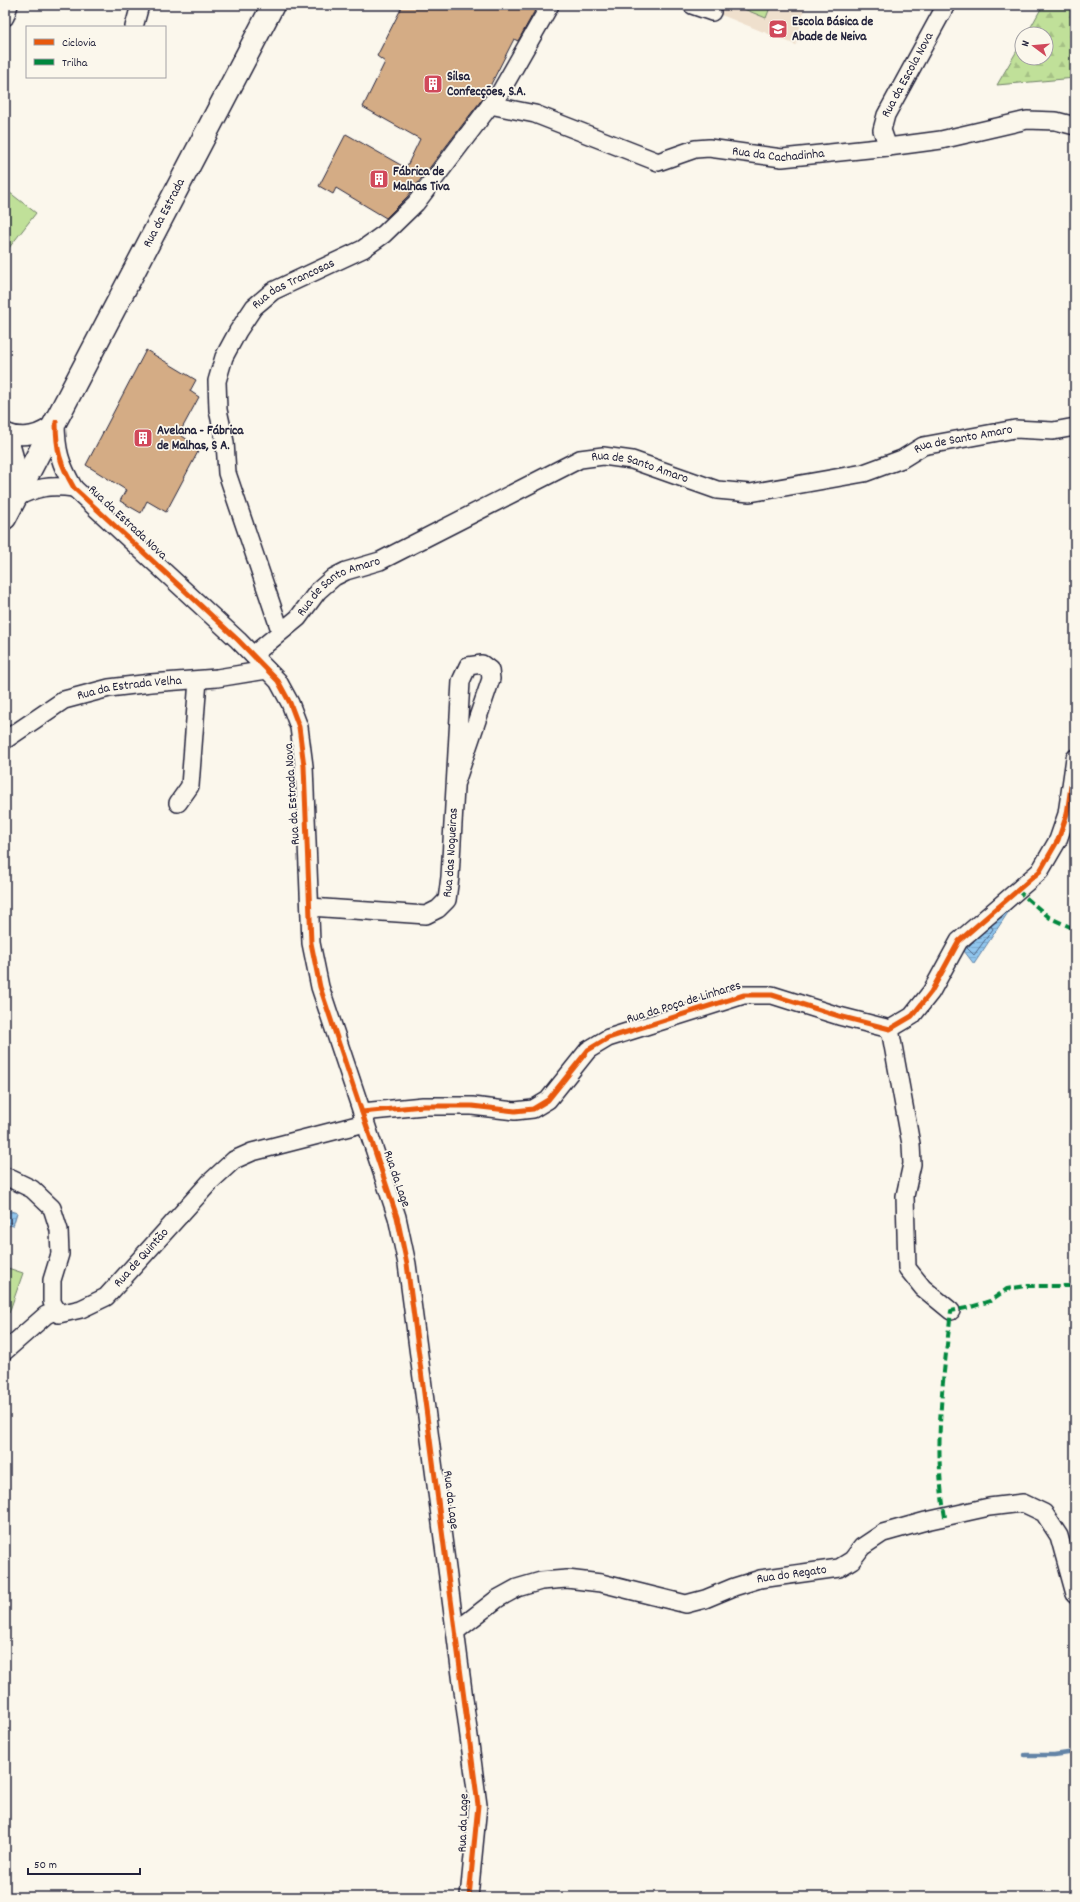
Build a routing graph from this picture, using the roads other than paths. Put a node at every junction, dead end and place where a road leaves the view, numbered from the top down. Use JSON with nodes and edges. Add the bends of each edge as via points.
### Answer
{"nodes":[{"id":1,"x":9,"y":5,"type":"edge"},
{"id":2,"x":140,"y":5,"type":"edge"},
{"id":3,"x":273,"y":5,"type":"edge"},
{"id":4,"x":550,"y":5,"type":"edge"},
{"id":5,"x":692,"y":5,"type":"edge"},
{"id":6,"x":946,"y":5,"type":"edge"},
{"id":7,"x":712,"y":12,"type":"dead end"},
{"id":8,"x":5,"y":17,"type":"edge"},
{"id":9,"x":134,"y":26,"type":"edge"},
{"id":10,"x":490,"y":105,"type":"junction"},
{"id":11,"x":1075,"y":126,"type":"edge"},
{"id":12,"x":888,"y":147,"type":"junction"},
{"id":13,"x":56,"y":422,"type":"junction"},
{"id":14,"x":1075,"y":427,"type":"edge"},
{"id":15,"x":5,"y":432,"type":"edge"},
{"id":16,"x":74,"y":488,"type":"junction"},
{"id":17,"x":15,"y":498,"type":"junction"},
{"id":18,"x":5,"y":518,"type":"edge"},
{"id":19,"x":280,"y":630,"type":"junction"},
{"id":20,"x":253,"y":655,"type":"junction"},
{"id":21,"x":267,"y":670,"type":"junction"},
{"id":22,"x":198,"y":680,"type":"junction"},
{"id":23,"x":5,"y":740,"type":"edge"},
{"id":24,"x":1075,"y":758,"type":"edge"},
{"id":25,"x":456,"y":782,"type":"junction"},
{"id":26,"x":178,"y":803,"type":"dead end"},
{"id":27,"x":310,"y":907,"type":"junction"},
{"id":28,"x":890,"y":1028,"type":"junction"},
{"id":29,"x":363,"y":1118,"type":"junction"},
{"id":30,"x":5,"y":1176,"type":"edge"},
{"id":31,"x":57,"y":1310,"type":"junction"},
{"id":32,"x":951,"y":1311,"type":"dead end"},
{"id":33,"x":5,"y":1351,"type":"edge"},
{"id":34,"x":1075,"y":1594,"type":"edge"},
{"id":35,"x":456,"y":1631,"type":"junction"},
{"id":36,"x":469,"y":1897,"type":"edge"}],
"edges":[{"from":1,"to":8,"type":"street"},
{"from":2,"to":9,"type":"street"},
{"from":3,"to":13,"type":"main road","name":"Rua da Estrada"},
{"from":4,"to":10,"type":"street","name":"Rua das Trancosas","via":[[501,91]]},
{"from":5,"to":7,"type":"street"},
{"from":6,"to":12,"type":"street","name":"Rua da Escola Nova","via":[[886,115],[882,130]]},
{"from":10,"to":12,"type":"street","name":"Rua da Cachadinha","via":[[535,114],[658,162],[695,149],[709,148],[782,158]]},
{"from":10,"to":19,"type":"street","name":"Rua das Trancosas","via":[[416,203],[384,234],[363,249],[273,291],[254,307],[224,356],[217,381],[218,410],[225,442],[227,473]]},
{"from":11,"to":12,"type":"street","name":"Rua da Cachadinha","via":[[1056,121],[1027,120],[941,140]]},
{"from":13,"to":15,"type":"street","via":[[45,431],[32,435],[19,436]]},
{"from":13,"to":16,"type":"street","name":"Rua da Estrada Nova","via":[[56,446],[62,468]]},
{"from":13,"to":17,"type":"main road","name":"Rua da Estrada"},
{"from":14,"to":19,"type":"street","name":"Rua de Santo Amaro","via":[[1053,431],[1015,429],[923,446],[902,459],[864,473],[750,493],[718,490],[632,460],[603,456],[580,459],[380,561],[334,577],[318,591],[298,618]]},
{"from":15,"to":17,"type":"street","via":[[17,464]]},
{"from":16,"to":17,"type":"street","via":[[54,486],[34,489]]},
{"from":16,"to":20,"type":"street","name":"Rua da Estrada Nova"},
{"from":17,"to":18,"type":"main road","name":"Rua da Estrada"},
{"from":19,"to":20,"type":"street","name":"Rua de Santo Amaro"},
{"from":20,"to":21,"type":"street","name":"Rua da Estrada Nova"},
{"from":21,"to":22,"type":"street","name":"Rua da Estrada Velha"},
{"from":21,"to":27,"type":"street","name":"Rua da Estrada Nova","via":[[278,681],[299,727],[304,766]]},
{"from":22,"to":23,"type":"street","name":"Rua da Estrada Velha","via":[[110,688],[64,700]]},
{"from":22,"to":26,"type":"street","via":[[190,786]]},
{"from":24,"to":28,"type":"street","via":[[1067,814],[1058,840],[1040,871],[958,942],[931,992],[912,1016]]},
{"from":25,"to":25,"type":"street","name":"Rua das Nogueiras","via":[[461,681],[468,666],[482,664],[490,670],[491,679]]},
{"from":25,"to":27,"type":"street","name":"Rua das Nogueiras","via":[[447,900],[438,910],[426,915]]},
{"from":27,"to":29,"type":"street","name":"Rua da Estrada Nova","via":[[311,943],[320,987]]},
{"from":28,"to":29,"type":"street","name":"Rua da Poça de Linhares","via":[[839,1016],[772,995],[744,994],[608,1038],[588,1050],[548,1100],[532,1109],[515,1111],[472,1106],[423,1106]]},
{"from":28,"to":32,"type":"street","via":[[912,1164],[905,1196],[907,1268],[923,1288]]},
{"from":29,"to":31,"type":"street","name":"Rua de Quintão","via":[[252,1152],[234,1160],[210,1182],[106,1297],[81,1309],[59,1314]]},
{"from":29,"to":35,"type":"street","name":"Rua da Lage","via":[[397,1217],[407,1264]]},
{"from":30,"to":31,"type":"street","via":[[32,1189],[52,1208],[59,1230],[60,1254],[52,1280],[52,1302]]},
{"from":31,"to":33,"type":"street","via":[[46,1315]]},
{"from":34,"to":35,"type":"street","name":"Rua do Regato","via":[[1059,1536],[1044,1514],[1023,1503],[989,1507],[883,1533],[862,1547],[852,1560],[839,1568],[760,1579],[686,1604],[601,1583],[567,1579],[541,1581],[517,1588]]},
{"from":35,"to":36,"type":"street","name":"Rua da Lage","via":[[478,1805]]}]}
